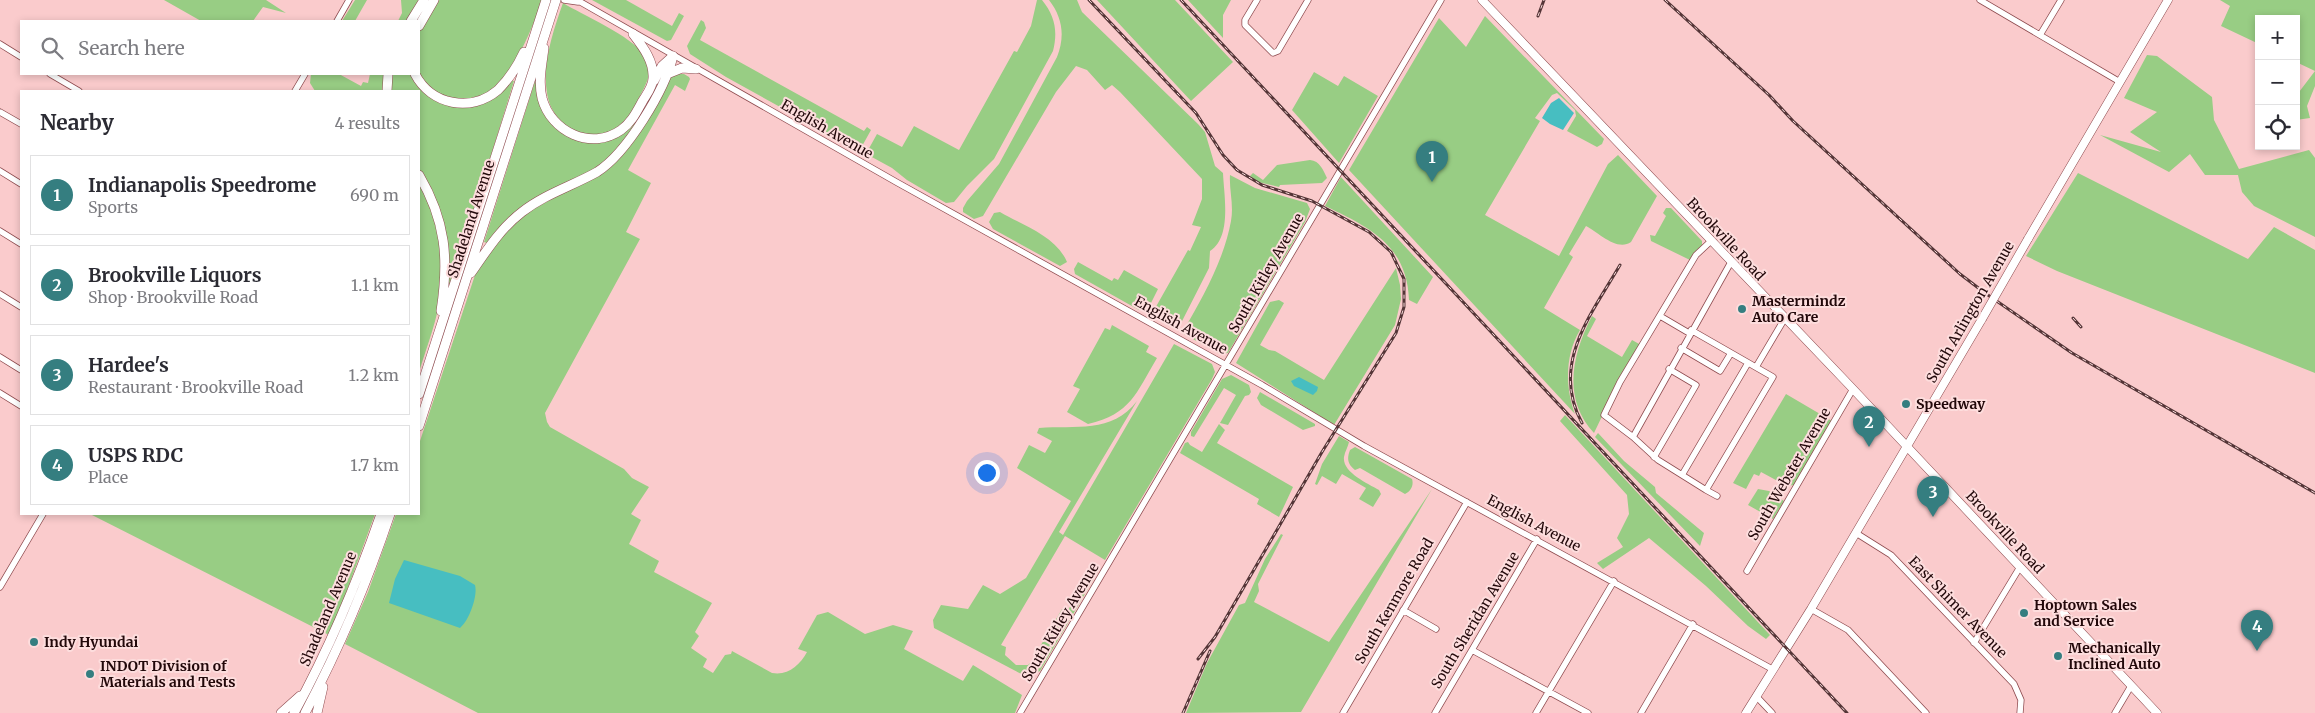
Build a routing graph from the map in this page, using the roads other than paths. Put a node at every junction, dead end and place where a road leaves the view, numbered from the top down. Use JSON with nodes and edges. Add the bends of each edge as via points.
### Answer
{"nodes":[{"id":1,"x":349,"y":0,"type":"edge"},
{"id":2,"x":424,"y":0,"type":"edge"},
{"id":3,"x":434,"y":0,"type":"edge"},
{"id":4,"x":556,"y":0,"type":"edge"},
{"id":5,"x":564,"y":0,"type":"edge"},
{"id":6,"x":1257,"y":0,"type":"edge"},
{"id":7,"x":1308,"y":0,"type":"edge"},
{"id":8,"x":1441,"y":0,"type":"edge"},
{"id":9,"x":1482,"y":0,"type":"edge"},
{"id":10,"x":1980,"y":0,"type":"edge"},
{"id":11,"x":2060,"y":0,"type":"edge"},
{"id":12,"x":2168,"y":0,"type":"edge"},
{"id":13,"x":577,"y":1,"type":"edge"},
{"id":14,"x":548,"y":5,"type":"edge"},
{"id":15,"x":337,"y":20,"type":"edge"},
{"id":16,"x":412,"y":20,"type":"edge"},
{"id":17,"x":549,"y":21,"type":"junction"},
{"id":18,"x":420,"y":24,"type":"edge"},
{"id":19,"x":538,"y":24,"type":"junction"},
{"id":20,"x":634,"y":34,"type":"junction"},
{"id":21,"x":2040,"y":35,"type":"junction"},
{"id":22,"x":0,"y":44,"type":"edge"},
{"id":23,"x":20,"y":56,"type":"edge"},
{"id":24,"x":673,"y":56,"type":"junction"},
{"id":25,"x":696,"y":69,"type":"junction"},
{"id":26,"x":52,"y":75,"type":"edge"},
{"id":27,"x":305,"y":75,"type":"edge"},
{"id":28,"x":388,"y":75,"type":"edge"},
{"id":29,"x":417,"y":75,"type":"edge"},
{"id":30,"x":667,"y":75,"type":"junction"},
{"id":31,"x":2120,"y":82,"type":"junction"},
{"id":32,"x":653,"y":83,"type":"junction"},
{"id":33,"x":77,"y":90,"type":"edge"},
{"id":34,"x":296,"y":90,"type":"edge"},
{"id":35,"x":387,"y":90,"type":"edge"},
{"id":36,"x":0,"y":112,"type":"edge"},
{"id":37,"x":20,"y":123,"type":"edge"},
{"id":38,"x":0,"y":171,"type":"edge"},
{"id":39,"x":420,"y":177,"type":"edge"},
{"id":40,"x":20,"y":183,"type":"edge"},
{"id":41,"x":0,"y":232,"type":"edge"},
{"id":42,"x":1711,"y":241,"type":"junction"},
{"id":43,"x":20,"y":243,"type":"edge"},
{"id":44,"x":1730,"y":262,"type":"junction"},
{"id":45,"x":466,"y":282,"type":"junction"},
{"id":46,"x":0,"y":294,"type":"edge"},
{"id":47,"x":20,"y":306,"type":"edge"},
{"id":48,"x":1660,"y":316,"type":"junction"},
{"id":49,"x":1784,"y":318,"type":"junction"},
{"id":50,"x":1690,"y":332,"type":"junction"},
{"id":51,"x":435,"y":343,"type":"junction"},
{"id":52,"x":1681,"y":348,"type":"junction"},
{"id":53,"x":1731,"y":353,"type":"junction"},
{"id":54,"x":0,"y":357,"type":"edge"},
{"id":55,"x":1748,"y":363,"type":"junction"},
{"id":56,"x":1226,"y":365,"type":"junction"},
{"id":57,"x":1756,"y":367,"type":"junction"},
{"id":58,"x":20,"y":369,"type":"edge"},
{"id":59,"x":1669,"y":369,"type":"junction"},
{"id":60,"x":1854,"y":390,"type":"junction"},
{"id":61,"x":420,"y":391,"type":"edge"},
{"id":62,"x":0,"y":393,"type":"edge"},
{"id":63,"x":20,"y":405,"type":"edge"},
{"id":64,"x":420,"y":423,"type":"edge"},
{"id":65,"x":1632,"y":437,"type":"junction"},
{"id":66,"x":1906,"y":446,"type":"junction"},
{"id":67,"x":1654,"y":457,"type":"junction"},
{"id":68,"x":1682,"y":475,"type":"junction"},
{"id":69,"x":1706,"y":490,"type":"junction"},
{"id":70,"x":1717,"y":496,"type":"dead end"},
{"id":71,"x":1467,"y":502,"type":"junction"},
{"id":72,"x":42,"y":515,"type":"edge"},
{"id":73,"x":381,"y":515,"type":"edge"},
{"id":74,"x":390,"y":515,"type":"edge"},
{"id":75,"x":1856,"y":533,"type":"junction"},
{"id":76,"x":1537,"y":540,"type":"junction"},
{"id":77,"x":2020,"y":567,"type":"junction"},
{"id":78,"x":1747,"y":571,"type":"dead end"},
{"id":79,"x":1614,"y":581,"type":"junction"},
{"id":80,"x":0,"y":587,"type":"edge"},
{"id":81,"x":1811,"y":609,"type":"junction"},
{"id":82,"x":1403,"y":610,"type":"junction"},
{"id":83,"x":1693,"y":624,"type":"junction"},
{"id":84,"x":1436,"y":630,"type":"dead end"},
{"id":85,"x":1974,"y":643,"type":"junction"},
{"id":86,"x":1472,"y":650,"type":"junction"},
{"id":87,"x":1772,"y":669,"type":"junction"},
{"id":88,"x":326,"y":674,"type":"junction"},
{"id":89,"x":310,"y":684,"type":"junction"},
{"id":90,"x":2131,"y":686,"type":"junction"},
{"id":91,"x":1549,"y":691,"type":"junction"},
{"id":92,"x":1756,"y":696,"type":"junction"},
{"id":93,"x":281,"y":713,"type":"edge"},
{"id":94,"x":294,"y":713,"type":"edge"},
{"id":95,"x":305,"y":713,"type":"edge"},
{"id":96,"x":316,"y":713,"type":"edge"},
{"id":97,"x":1020,"y":713,"type":"edge"},
{"id":98,"x":1343,"y":713,"type":"edge"},
{"id":99,"x":1435,"y":713,"type":"edge"},
{"id":100,"x":1536,"y":713,"type":"edge"},
{"id":101,"x":1588,"y":713,"type":"edge"},
{"id":102,"x":1641,"y":713,"type":"edge"},
{"id":103,"x":1746,"y":713,"type":"edge"},
{"id":104,"x":1772,"y":713,"type":"edge"},
{"id":105,"x":1926,"y":713,"type":"edge"},
{"id":106,"x":2020,"y":713,"type":"edge"},
{"id":107,"x":2115,"y":713,"type":"edge"},
{"id":108,"x":2157,"y":713,"type":"edge"}],
"edges":[{"from":1,"to":15,"type":"street"},
{"from":2,"to":16,"type":"highway"},
{"from":3,"to":18,"type":"highway"},
{"from":4,"to":14,"type":"highway"},
{"from":5,"to":13,"type":"street","name":"English Avenue"},
{"from":6,"to":7,"type":"street","via":[[1245,25],[1270,52],[1275,53]]},
{"from":8,"to":56,"type":"street","name":"South Kitley Avenue"},
{"from":9,"to":42,"type":"main road","name":"Brookville Road"},
{"from":10,"to":21,"type":"street"},
{"from":11,"to":21,"type":"street"},
{"from":12,"to":31,"type":"main road","name":"South Arlington Avenue"},
{"from":13,"to":20,"type":"street","name":"English Avenue"},
{"from":14,"to":17,"type":"highway"},
{"from":14,"to":19,"type":"highway"},
{"from":17,"to":32,"type":"highway","via":[[540,88],[549,115],[568,132],[596,139],[615,134],[632,118]]},
{"from":17,"to":45,"type":"highway","name":"Shadeland Avenue"},
{"from":19,"to":29,"type":"highway","via":[[511,75],[496,91],[481,100],[462,104],[443,100],[428,92]]},
{"from":19,"to":51,"type":"highway","name":"Shadeland Avenue"},
{"from":20,"to":24,"type":"street","name":"English Avenue"},
{"from":20,"to":32,"type":"highway","via":[[649,57]]},
{"from":21,"to":31,"type":"street"},
{"from":22,"to":23,"type":"street"},
{"from":24,"to":25,"type":"street","name":"English Avenue"},
{"from":24,"to":30,"type":"highway"},
{"from":24,"to":32,"type":"highway","via":[[662,66]]},
{"from":25,"to":30,"type":"highway","via":[[682,68]]},
{"from":25,"to":56,"type":"street","name":"English Avenue"},
{"from":26,"to":33,"type":"street"},
{"from":27,"to":34,"type":"street"},
{"from":28,"to":35,"type":"highway"},
{"from":30,"to":45,"type":"highway","via":[[633,136],[617,156],[598,171],[541,199],[519,214],[493,241]]},
{"from":31,"to":66,"type":"main road","name":"South Arlington Avenue","bridge":true},
{"from":36,"to":37,"type":"street"},
{"from":38,"to":40,"type":"street"},
{"from":39,"to":51,"type":"highway","via":[[438,213],[445,251],[444,289]]},
{"from":41,"to":43,"type":"street"},
{"from":42,"to":44,"type":"main road","name":"Brookville Road"},
{"from":42,"to":48,"type":"street","via":[[1696,255]]},
{"from":44,"to":49,"type":"main road","name":"Brookville Road"},
{"from":44,"to":50,"type":"street"},
{"from":45,"to":64,"type":"highway","name":"Shadeland Avenue"},
{"from":46,"to":47,"type":"street"},
{"from":48,"to":50,"type":"street"},
{"from":48,"to":65,"type":"street","via":[[1604,415]]},
{"from":49,"to":57,"type":"street"},
{"from":49,"to":60,"type":"main road","name":"Brookville Road"},
{"from":50,"to":52,"type":"street"},
{"from":50,"to":53,"type":"street"},
{"from":51,"to":61,"type":"highway","name":"Shadeland Avenue"},
{"from":52,"to":53,"type":"street","via":[[1720,371]]},
{"from":52,"to":59,"type":"street"},
{"from":53,"to":55,"type":"street"},
{"from":54,"to":58,"type":"street"},
{"from":55,"to":57,"type":"street"},
{"from":55,"to":68,"type":"street"},
{"from":56,"to":71,"type":"street","name":"English Avenue"},
{"from":56,"to":97,"type":"street","name":"South Kitley Avenue"},
{"from":57,"to":69,"type":"street","via":[[1773,377]]},
{"from":59,"to":65,"type":"street"},
{"from":59,"to":67,"type":"street","via":[[1696,385]]},
{"from":60,"to":66,"type":"main road","name":"Brookville Road"},
{"from":60,"to":78,"type":"street","name":"South Webster Avenue"},
{"from":62,"to":63,"type":"street"},
{"from":65,"to":67,"type":"street"},
{"from":66,"to":75,"type":"main road","name":"South Arlington Avenue"},
{"from":66,"to":77,"type":"main road","name":"Brookville Road"},
{"from":67,"to":68,"type":"street"},
{"from":68,"to":69,"type":"street"},
{"from":69,"to":70,"type":"street"},
{"from":71,"to":76,"type":"street","name":"English Avenue"},
{"from":71,"to":82,"type":"street","name":"South Kenmore Road"},
{"from":72,"to":80,"type":"street"},
{"from":73,"to":89,"type":"highway","name":"Shadeland Avenue","via":[[350,596]]},
{"from":74,"to":88,"type":"highway","name":"Shadeland Avenue","via":[[361,594]]},
{"from":75,"to":81,"type":"main road","name":"South Arlington Avenue"},
{"from":75,"to":85,"type":"street","name":"East Shimer Avenue","via":[[1891,555]]},
{"from":76,"to":79,"type":"street","name":"English Avenue"},
{"from":76,"to":86,"type":"street","name":"South Sheridan Avenue"},
{"from":77,"to":85,"type":"street"},
{"from":77,"to":90,"type":"main road","name":"Brookville Road"},
{"from":79,"to":83,"type":"street","name":"English Avenue"},
{"from":79,"to":91,"type":"street"},
{"from":81,"to":87,"type":"main road","name":"South Arlington Avenue"},
{"from":81,"to":105,"type":"street","via":[[1848,630]]},
{"from":82,"to":84,"type":"street"},
{"from":82,"to":98,"type":"street","name":"South Kenmore Road"},
{"from":83,"to":87,"type":"street","name":"English Avenue"},
{"from":83,"to":102,"type":"street"},
{"from":85,"to":106,"type":"street","name":"East Shimer Avenue","via":[[2016,686],[2021,700]]},
{"from":86,"to":91,"type":"street"},
{"from":86,"to":99,"type":"street","name":"South Sheridan Avenue"},
{"from":87,"to":92,"type":"main road","name":"South Arlington Avenue"},
{"from":88,"to":95,"type":"highway","name":"Shadeland Avenue"},
{"from":88,"to":96,"type":"highway"},
{"from":89,"to":93,"type":"highway"},
{"from":89,"to":94,"type":"highway","name":"Shadeland Avenue"},
{"from":90,"to":107,"type":"street"},
{"from":90,"to":108,"type":"main road","name":"Brookville Road"},
{"from":91,"to":100,"type":"street"},
{"from":91,"to":101,"type":"street"},
{"from":92,"to":103,"type":"main road","name":"South Arlington Avenue"},
{"from":92,"to":104,"type":"street"}]}
